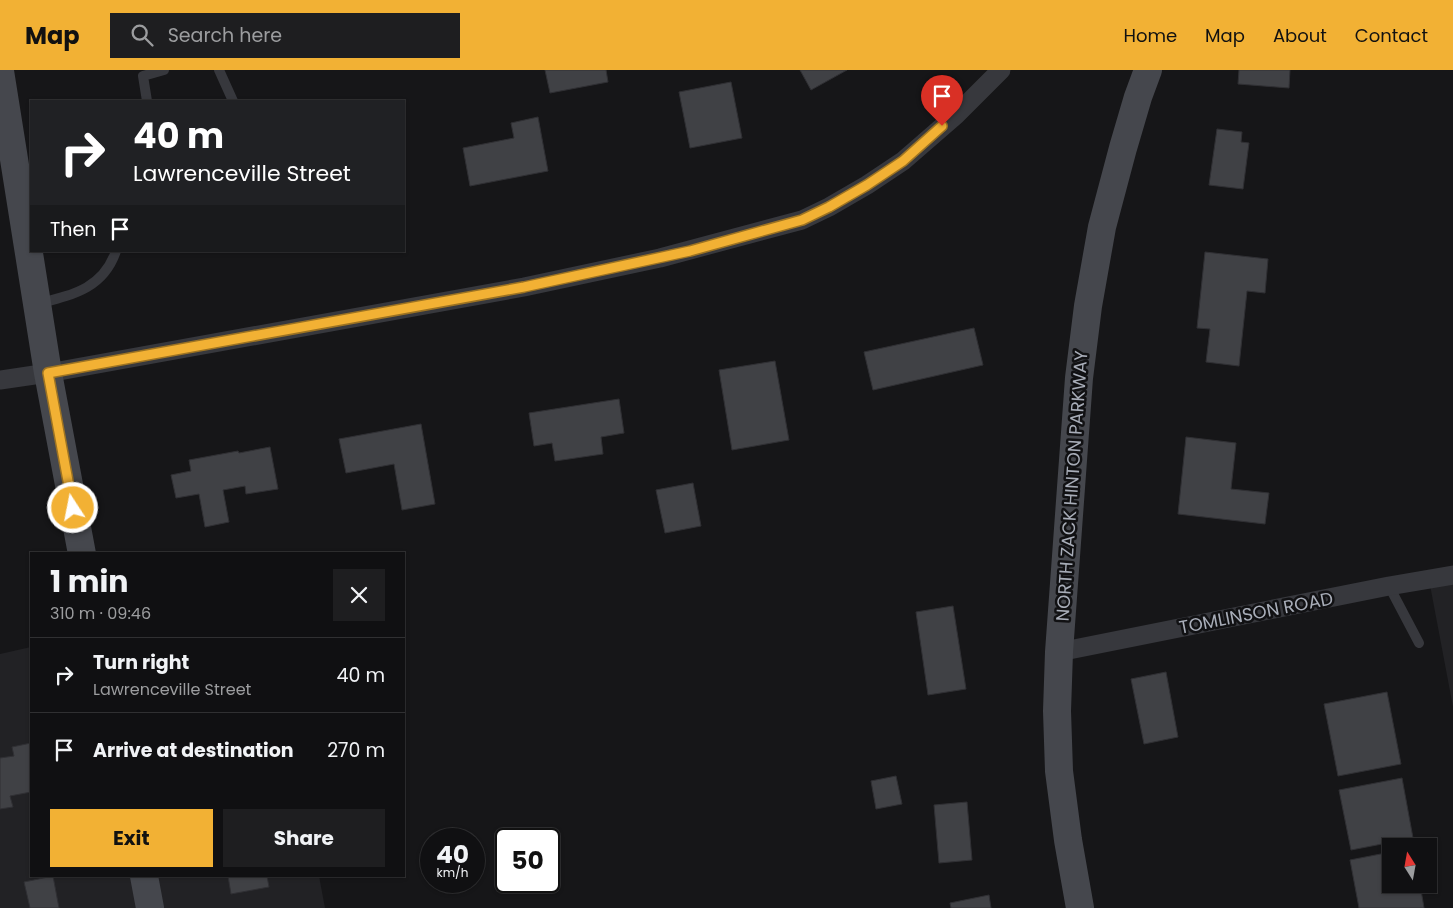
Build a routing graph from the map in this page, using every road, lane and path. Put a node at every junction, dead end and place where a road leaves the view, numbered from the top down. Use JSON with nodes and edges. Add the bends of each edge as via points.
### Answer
{"nodes":[{"id":1,"x":164,"y":70,"type":"edge"},
{"id":2,"x":219,"y":70,"type":"edge"},
{"id":3,"x":1001,"y":70,"type":"edge"},
{"id":4,"x":1148,"y":70,"type":"edge"},
{"id":5,"x":0,"y":71,"type":"edge"},
{"id":6,"x":148,"y":100,"type":"edge"},
{"id":7,"x":232,"y":100,"type":"edge"},
{"id":8,"x":116,"y":252,"type":"edge"},
{"id":9,"x":36,"y":304,"type":"junction"},
{"id":10,"x":48,"y":373,"type":"junction"},
{"id":11,"x":0,"y":380,"type":"edge"},
{"id":12,"x":82,"y":552,"type":"edge"},
{"id":13,"x":1453,"y":575,"type":"edge"},
{"id":14,"x":1389,"y":586,"type":"junction"},
{"id":15,"x":1419,"y":643,"type":"dead end"},
{"id":16,"x":1059,"y":652,"type":"junction"},
{"id":17,"x":144,"y":877,"type":"edge"},
{"id":18,"x":150,"y":908,"type":"edge"},
{"id":19,"x":1080,"y":908,"type":"edge"}],
"edges":[{"from":1,"to":6,"type":"lane","via":[[143,76]]},
{"from":2,"to":7,"type":"lane"},
{"from":3,"to":10,"type":"street","via":[[903,161],[867,185],[802,220],[667,257],[524,287]]},
{"from":4,"to":16,"type":"main road","name":"NORTH ZACK HINTON PARKWAY","via":[[1102,227],[1086,315]]},
{"from":5,"to":9,"type":"main road","via":[[19,165]]},
{"from":8,"to":9,"type":"lane","via":[[102,277],[87,288]]},
{"from":9,"to":10,"type":"main road"},
{"from":10,"to":11,"type":"street"},
{"from":10,"to":12,"type":"main road"},
{"from":13,"to":14,"type":"street","name":"TOMLINSON ROAD"},
{"from":14,"to":15,"type":"lane"},
{"from":14,"to":16,"type":"street","name":"TOMLINSON ROAD"},
{"from":16,"to":19,"type":"main road","name":"NORTH ZACK HINTON PARKWAY","via":[[1059,771]]},
{"from":17,"to":18,"type":"main road"}]}
